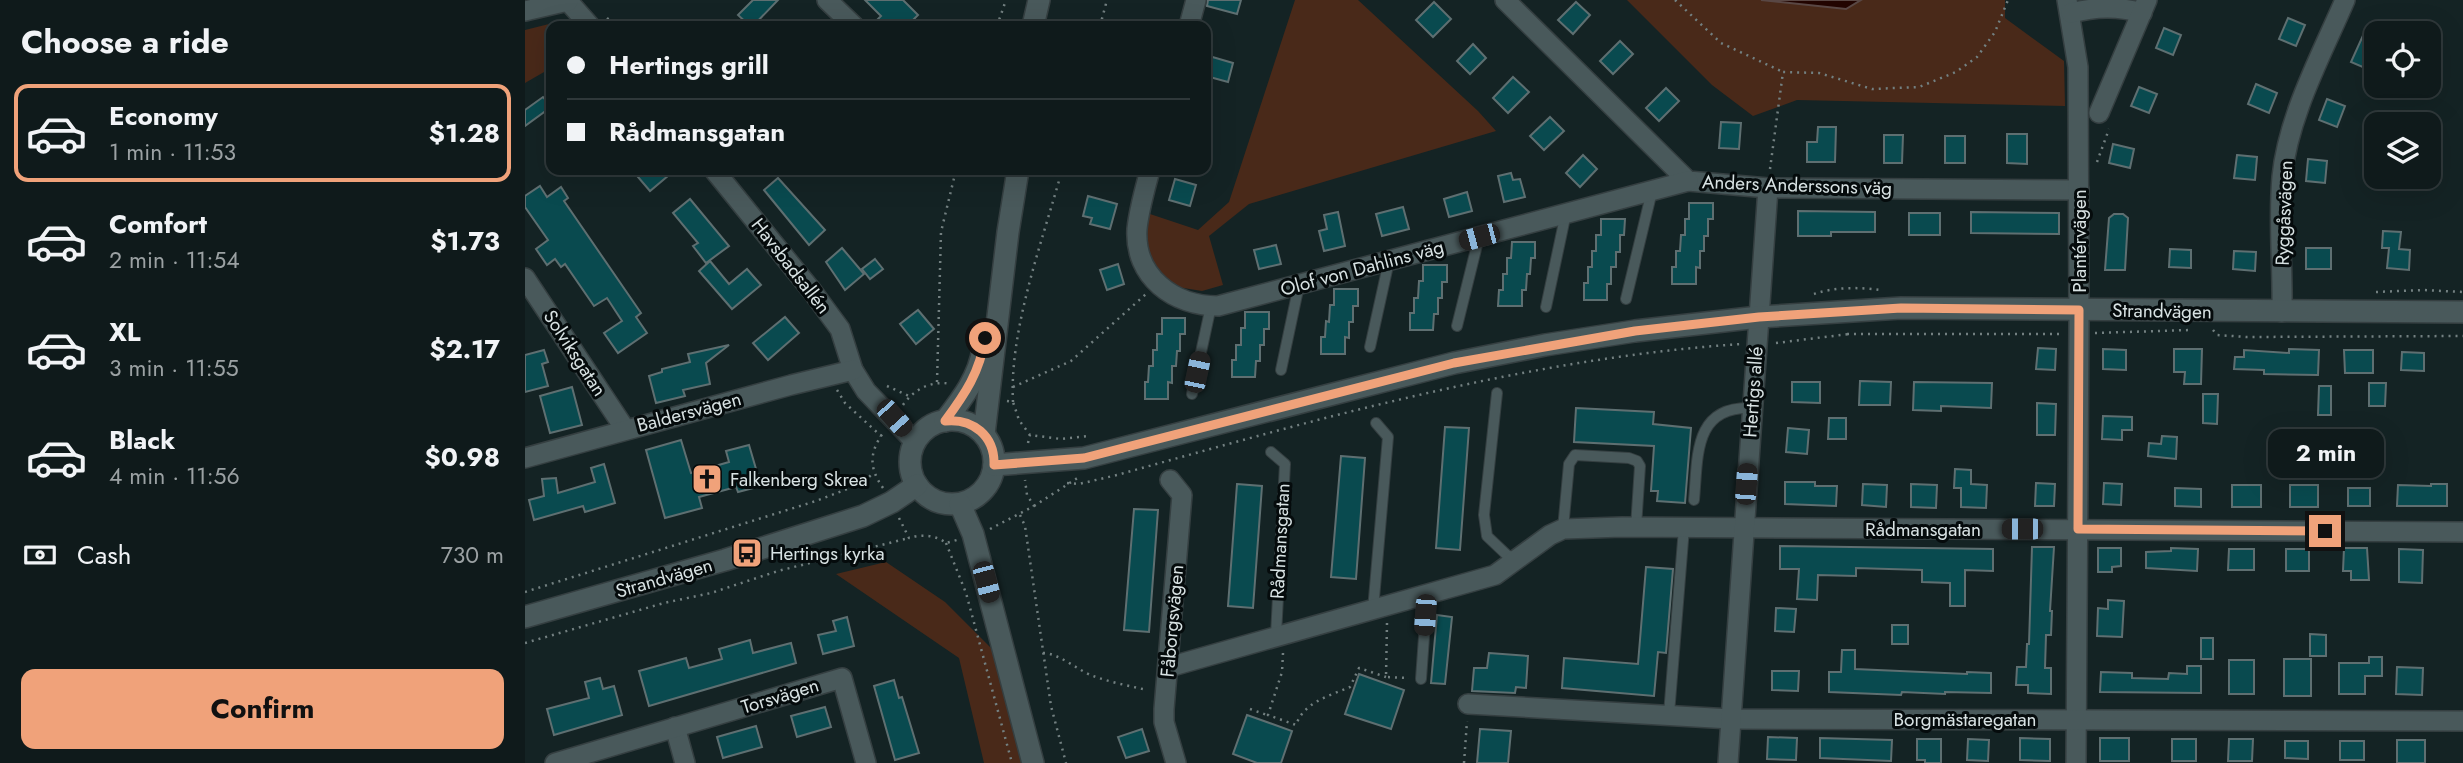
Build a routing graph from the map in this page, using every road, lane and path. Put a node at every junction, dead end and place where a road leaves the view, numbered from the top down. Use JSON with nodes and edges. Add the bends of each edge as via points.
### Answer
{"nodes":[{"id":1,"x":567,"y":0,"type":"edge"},
{"id":2,"x":827,"y":0,"type":"edge"},
{"id":3,"x":1006,"y":0,"type":"edge"},
{"id":4,"x":1039,"y":0,"type":"edge"},
{"id":5,"x":1052,"y":0,"type":"edge"},
{"id":6,"x":1107,"y":0,"type":"edge"},
{"id":7,"x":1196,"y":0,"type":"edge"},
{"id":8,"x":1505,"y":0,"type":"edge"},
{"id":9,"x":1675,"y":0,"type":"edge"},
{"id":10,"x":2008,"y":0,"type":"edge"},
{"id":11,"x":2345,"y":0,"type":"edge"},
{"id":12,"x":2069,"y":6,"type":"edge"},
{"id":13,"x":2145,"y":6,"type":"edge"},
{"id":14,"x":525,"y":11,"type":"edge"},
{"id":15,"x":586,"y":21,"type":"edge"},
{"id":16,"x":849,"y":21,"type":"edge"},
{"id":17,"x":999,"y":21,"type":"edge"},
{"id":18,"x":1034,"y":21,"type":"edge"},
{"id":19,"x":1047,"y":21,"type":"edge"},
{"id":20,"x":1101,"y":21,"type":"edge"},
{"id":21,"x":1190,"y":21,"type":"edge"},
{"id":22,"x":1783,"y":72,"type":"junction"},
{"id":23,"x":2104,"y":121,"type":"joint"},
{"id":24,"x":2097,"y":162,"type":"dead end"},
{"id":25,"x":718,"y":175,"type":"edge"},
{"id":26,"x":955,"y":175,"type":"edge"},
{"id":27,"x":1007,"y":175,"type":"edge"},
{"id":28,"x":1017,"y":175,"type":"edge"},
{"id":29,"x":1061,"y":175,"type":"edge"},
{"id":30,"x":1149,"y":175,"type":"edge"},
{"id":31,"x":1688,"y":181,"type":"junction"},
{"id":32,"x":1767,"y":188,"type":"junction"},
{"id":33,"x":1652,"y":190,"type":"junction"},
{"id":34,"x":2079,"y":190,"type":"junction"},
{"id":35,"x":1566,"y":213,"type":"junction"},
{"id":36,"x":1479,"y":237,"type":"junction"},
{"id":37,"x":1389,"y":261,"type":"junction"},
{"id":38,"x":525,"y":278,"type":"edge"},
{"id":39,"x":1156,"y":284,"type":"junction"},
{"id":40,"x":1299,"y":285,"type":"junction"},
{"id":41,"x":1626,"y":299,"type":"dead end"},
{"id":42,"x":1211,"y":306,"type":"junction"},
{"id":43,"x":1546,"y":307,"type":"dead end"},
{"id":44,"x":2079,"y":310,"type":"junction"},
{"id":45,"x":2282,"y":312,"type":"junction"},
{"id":46,"x":2463,"y":312,"type":"edge"},
{"id":47,"x":1759,"y":317,"type":"junction"},
{"id":48,"x":1457,"y":326,"type":"dead end"},
{"id":49,"x":2211,"y":327,"type":"dead end"},
{"id":50,"x":2150,"y":330,"type":"dead end"},
{"id":51,"x":1849,"y":334,"type":"dead end"},
{"id":52,"x":2079,"y":334,"type":"junction"},
{"id":53,"x":2463,"y":336,"type":"edge"},
{"id":54,"x":1370,"y":347,"type":"dead end"},
{"id":55,"x":1672,"y":351,"type":"dead end"},
{"id":56,"x":853,"y":370,"type":"junction"},
{"id":57,"x":1281,"y":370,"type":"dead end"},
{"id":58,"x":833,"y":374,"type":"junction"},
{"id":59,"x":937,"y":383,"type":"dead end"},
{"id":60,"x":1013,"y":387,"type":"junction"},
{"id":61,"x":1497,"y":393,"type":"dead end"},
{"id":62,"x":1192,"y":394,"type":"dead end"},
{"id":63,"x":909,"y":397,"type":"dead end"},
{"id":64,"x":1013,"y":402,"type":"dead end"},
{"id":65,"x":1751,"y":408,"type":"junction"},
{"id":66,"x":894,"y":418,"type":"junction"},
{"id":67,"x":945,"y":421,"type":"junction"},
{"id":68,"x":1376,"y":423,"type":"dead end"},
{"id":69,"x":625,"y":429,"type":"junction"},
{"id":70,"x":984,"y":434,"type":"junction"},
{"id":71,"x":881,"y":436,"type":"junction"},
{"id":72,"x":915,"y":442,"type":"junction"},
{"id":73,"x":1272,"y":452,"type":"dead end"},
{"id":74,"x":525,"y":458,"type":"edge"},
{"id":75,"x":994,"y":465,"type":"junction"},
{"id":76,"x":873,"y":473,"type":"junction"},
{"id":77,"x":1170,"y":480,"type":"dead end"},
{"id":78,"x":917,"y":485,"type":"junction"},
{"id":79,"x":1694,"y":500,"type":"dead end"},
{"id":80,"x":892,"y":502,"type":"junction"},
{"id":81,"x":960,"y":504,"type":"junction"},
{"id":82,"x":1034,"y":506,"type":"dead end"},
{"id":83,"x":1020,"y":515,"type":"dead end"},
{"id":84,"x":1636,"y":527,"type":"junction"},
{"id":85,"x":1684,"y":528,"type":"junction"},
{"id":86,"x":1743,"y":528,"type":"junction"},
{"id":87,"x":1563,"y":529,"type":"junction"},
{"id":88,"x":2078,"y":529,"type":"junction"},
{"id":89,"x":2463,"y":532,"type":"edge"},
{"id":90,"x":909,"y":538,"type":"dead end"},
{"id":91,"x":946,"y":543,"type":"dead end"},
{"id":92,"x":1519,"y":559,"type":"junction"},
{"id":93,"x":525,"y":592,"type":"edge"},
{"id":94,"x":1427,"y":594,"type":"junction"},
{"id":95,"x":1381,"y":608,"type":"junction"},
{"id":96,"x":525,"y":617,"type":"edge"},
{"id":97,"x":1279,"y":634,"type":"junction"},
{"id":98,"x":525,"y":643,"type":"edge"},
{"id":99,"x":1043,"y":653,"type":"junction"},
{"id":100,"x":1169,"y":667,"type":"junction"},
{"id":101,"x":1386,"y":677,"type":"junction"},
{"id":102,"x":1421,"y":678,"type":"joint"},
{"id":103,"x":1166,"y":693,"type":"junction"},
{"id":104,"x":1468,"y":704,"type":"joint"},
{"id":105,"x":1250,"y":709,"type":"dead end"},
{"id":106,"x":1669,"y":714,"type":"junction"},
{"id":107,"x":1268,"y":715,"type":"junction"},
{"id":108,"x":1731,"y":719,"type":"junction"},
{"id":109,"x":2077,"y":720,"type":"junction"},
{"id":110,"x":2463,"y":721,"type":"edge"},
{"id":111,"x":674,"y":727,"type":"junction"},
{"id":112,"x":555,"y":763,"type":"edge"},
{"id":113,"x":685,"y":763,"type":"edge"},
{"id":114,"x":866,"y":763,"type":"edge"},
{"id":115,"x":1012,"y":763,"type":"edge"},
{"id":116,"x":1033,"y":763,"type":"edge"},
{"id":117,"x":1066,"y":763,"type":"edge"},
{"id":118,"x":1176,"y":763,"type":"edge"},
{"id":119,"x":1464,"y":763,"type":"edge"},
{"id":120,"x":1728,"y":763,"type":"edge"},
{"id":121,"x":2076,"y":763,"type":"edge"}],
"edges":[{"from":1,"to":14,"type":"street"},
{"from":1,"to":15,"type":"street"},
{"from":2,"to":16,"type":"street"},
{"from":3,"to":17,"type":"path"},
{"from":4,"to":18,"type":"street"},
{"from":5,"to":19,"type":"street"},
{"from":6,"to":20,"type":"path"},
{"from":7,"to":21,"type":"street"},
{"from":8,"to":31,"type":"street","name":"Anders Anderssons väg"},
{"from":9,"to":22,"type":"path","via":[[1721,43]]},
{"from":10,"to":22,"type":"path","via":[[1995,32],[1977,57],[1956,72],[1919,86],[1872,89],[1819,73]]},
{"from":11,"to":45,"type":"street","name":"Ryggåsvägen","via":[[2288,140],[2282,178]]},
{"from":12,"to":13,"type":"street","name":"Plantérvägen"},
{"from":12,"to":34,"type":"street","name":"Plantérvägen","via":[[2078,68]]},
{"from":13,"to":23,"type":"street","name":"Plantérvägen"},
{"from":22,"to":32,"type":"path"},
{"from":23,"to":24,"type":"path"},
{"from":25,"to":56,"type":"street","name":"Havsbadsallén","via":[[840,329]]},
{"from":26,"to":59,"type":"path","via":[[941,232]]},
{"from":27,"to":67,"type":"street","via":[[982,359],[968,391]]},
{"from":28,"to":70,"type":"street"},
{"from":29,"to":60,"type":"path","via":[[1021,319]]},
{"from":30,"to":39,"type":"street","via":[[1137,231],[1138,248]]},
{"from":31,"to":32,"type":"street","name":"Anders Anderssons väg"},
{"from":31,"to":33,"type":"street","name":"Olof von Dahlins väg"},
{"from":32,"to":34,"type":"street","name":"Anders Anderssons väg"},
{"from":32,"to":47,"type":"street","name":"Hertigs allé"},
{"from":33,"to":35,"type":"street","name":"Olof von Dahlins väg"},
{"from":33,"to":41,"type":"lane"},
{"from":34,"to":44,"type":"street","name":"Plantérvägen"},
{"from":35,"to":36,"type":"street","name":"Olof von Dahlins väg"},
{"from":35,"to":43,"type":"lane"},
{"from":36,"to":37,"type":"street","name":"Olof von Dahlins väg"},
{"from":36,"to":48,"type":"lane"},
{"from":37,"to":40,"type":"street","name":"Olof von Dahlins väg"},
{"from":37,"to":54,"type":"lane"},
{"from":38,"to":69,"type":"street","name":"Solviksgatan"},
{"from":39,"to":42,"type":"street","name":"Olof von Dahlins väg","via":[[1172,297]]},
{"from":39,"to":60,"type":"path","via":[[1071,361]]},
{"from":40,"to":42,"type":"street","name":"Olof von Dahlins väg"},
{"from":40,"to":57,"type":"lane"},
{"from":42,"to":62,"type":"lane"},
{"from":44,"to":45,"type":"street","name":"Strandvägen"},
{"from":44,"to":47,"type":"street","name":"Strandvägen","via":[[1901,308]]},
{"from":44,"to":52,"type":"street","name":"Plantérvägen"},
{"from":45,"to":46,"type":"street","name":"Strandvägen"},
{"from":47,"to":65,"type":"street","name":"Hertigs allé"},
{"from":47,"to":75,"type":"street","name":"Strandvägen","via":[[1545,345],[1454,363],[1084,458]]},
{"from":49,"to":53,"type":"path","via":[[2217,335],[2247,337]]},
{"from":50,"to":52,"type":"path"},
{"from":51,"to":52,"type":"path"},
{"from":52,"to":88,"type":"street","name":"Plantérvägen"},
{"from":55,"to":82,"type":"path","via":[[1396,400],[1117,475],[1067,483]]},
{"from":56,"to":58,"type":"street","name":"Baldersvägen"},
{"from":56,"to":66,"type":"street","name":"Havsbadsallén","via":[[866,391]]},
{"from":58,"to":69,"type":"street","name":"Baldersvägen"},
{"from":58,"to":71,"type":"path","via":[[845,403]]},
{"from":60,"to":64,"type":"path"},
{"from":61,"to":92,"type":"lane","via":[[1487,536],[1507,555]]},
{"from":63,"to":66,"type":"path"},
{"from":65,"to":79,"type":"lane","via":[[1735,408],[1709,422],[1699,447]]},
{"from":65,"to":86,"type":"street","name":"Hertigs allé"},
{"from":66,"to":71,"type":"path"},
{"from":66,"to":72,"type":"street","name":"Havsbadsallén"},
{"from":67,"to":70,"type":"street","via":[[968,423]]},
{"from":67,"to":72,"type":"street","via":[[928,428]]},
{"from":68,"to":95,"type":"lane","via":[[1388,437]]},
{"from":69,"to":74,"type":"street","name":"Baldersvägen"},
{"from":70,"to":75,"type":"street"},
{"from":71,"to":76,"type":"path"},
{"from":72,"to":78,"type":"street","via":[[910,466]]},
{"from":73,"to":97,"type":"lane","name":"Rådmansgatan","via":[[1285,464]]},
{"from":75,"to":81,"type":"street","via":[[984,491]]},
{"from":76,"to":80,"type":"path"},
{"from":76,"to":93,"type":"path","via":[[863,483],[815,501]]},
{"from":77,"to":100,"type":"street","name":"Fåborgsvägen","via":[[1182,495]]},
{"from":78,"to":80,"type":"street","name":"Strandvägen"},
{"from":78,"to":81,"type":"street","via":[[938,502]]},
{"from":80,"to":96,"type":"street","name":"Strandvägen","via":[[863,516],[747,553]]},
{"from":81,"to":116,"type":"street","via":[[973,534]]},
{"from":83,"to":99,"type":"path"},
{"from":84,"to":85,"type":"street","name":"Rådmansgatan"},
{"from":84,"to":87,"type":"street","name":"Rådmansgatan"},
{"from":84,"to":87,"type":"lane","via":[[1637,461],[1575,455],[1569,464]]},
{"from":85,"to":86,"type":"street","name":"Rådmansgatan"},
{"from":85,"to":106,"type":"lane"},
{"from":86,"to":88,"type":"street","name":"Rådmansgatan"},
{"from":86,"to":108,"type":"street","name":"Hertigs allé"},
{"from":87,"to":92,"type":"street"},
{"from":88,"to":89,"type":"street","name":"Rådmansgatan"},
{"from":88,"to":109,"type":"street","name":"Plantérvägen"},
{"from":90,"to":98,"type":"path"},
{"from":91,"to":115,"type":"path","via":[[966,593]]},
{"from":92,"to":94,"type":"street","via":[[1495,575]]},
{"from":94,"to":95,"type":"street"},
{"from":94,"to":102,"type":"lane"},
{"from":95,"to":97,"type":"street"},
{"from":95,"to":101,"type":"path"},
{"from":97,"to":100,"type":"street"},
{"from":97,"to":107,"type":"path","via":[[1282,672]]},
{"from":99,"to":103,"type":"path","via":[[1102,679]]},
{"from":99,"to":117,"type":"path"},
{"from":100,"to":103,"type":"street","name":"Fåborgsvägen"},
{"from":101,"to":102,"type":"path"},
{"from":101,"to":107,"type":"path","via":[[1359,668],[1350,687],[1300,713],[1296,725]]},
{"from":103,"to":118,"type":"street","name":"Fåborgsvägen","via":[[1164,722]]},
{"from":104,"to":106,"type":"street","name":"Borgmästaregatan"},
{"from":104,"to":119,"type":"path"},
{"from":105,"to":107,"type":"path"},
{"from":106,"to":108,"type":"street","name":"Borgmästaregatan"},
{"from":108,"to":109,"type":"street","name":"Borgmästaregatan"},
{"from":108,"to":120,"type":"street","name":"Hertigs allé"},
{"from":109,"to":110,"type":"street","name":"Borgmästaregatan"},
{"from":109,"to":121,"type":"street","name":"Plantérvägen"},
{"from":111,"to":112,"type":"street","name":"Torsvägen"},
{"from":111,"to":113,"type":"street"},
{"from":111,"to":114,"type":"street","name":"Torsvägen","via":[[842,678]]}]}
